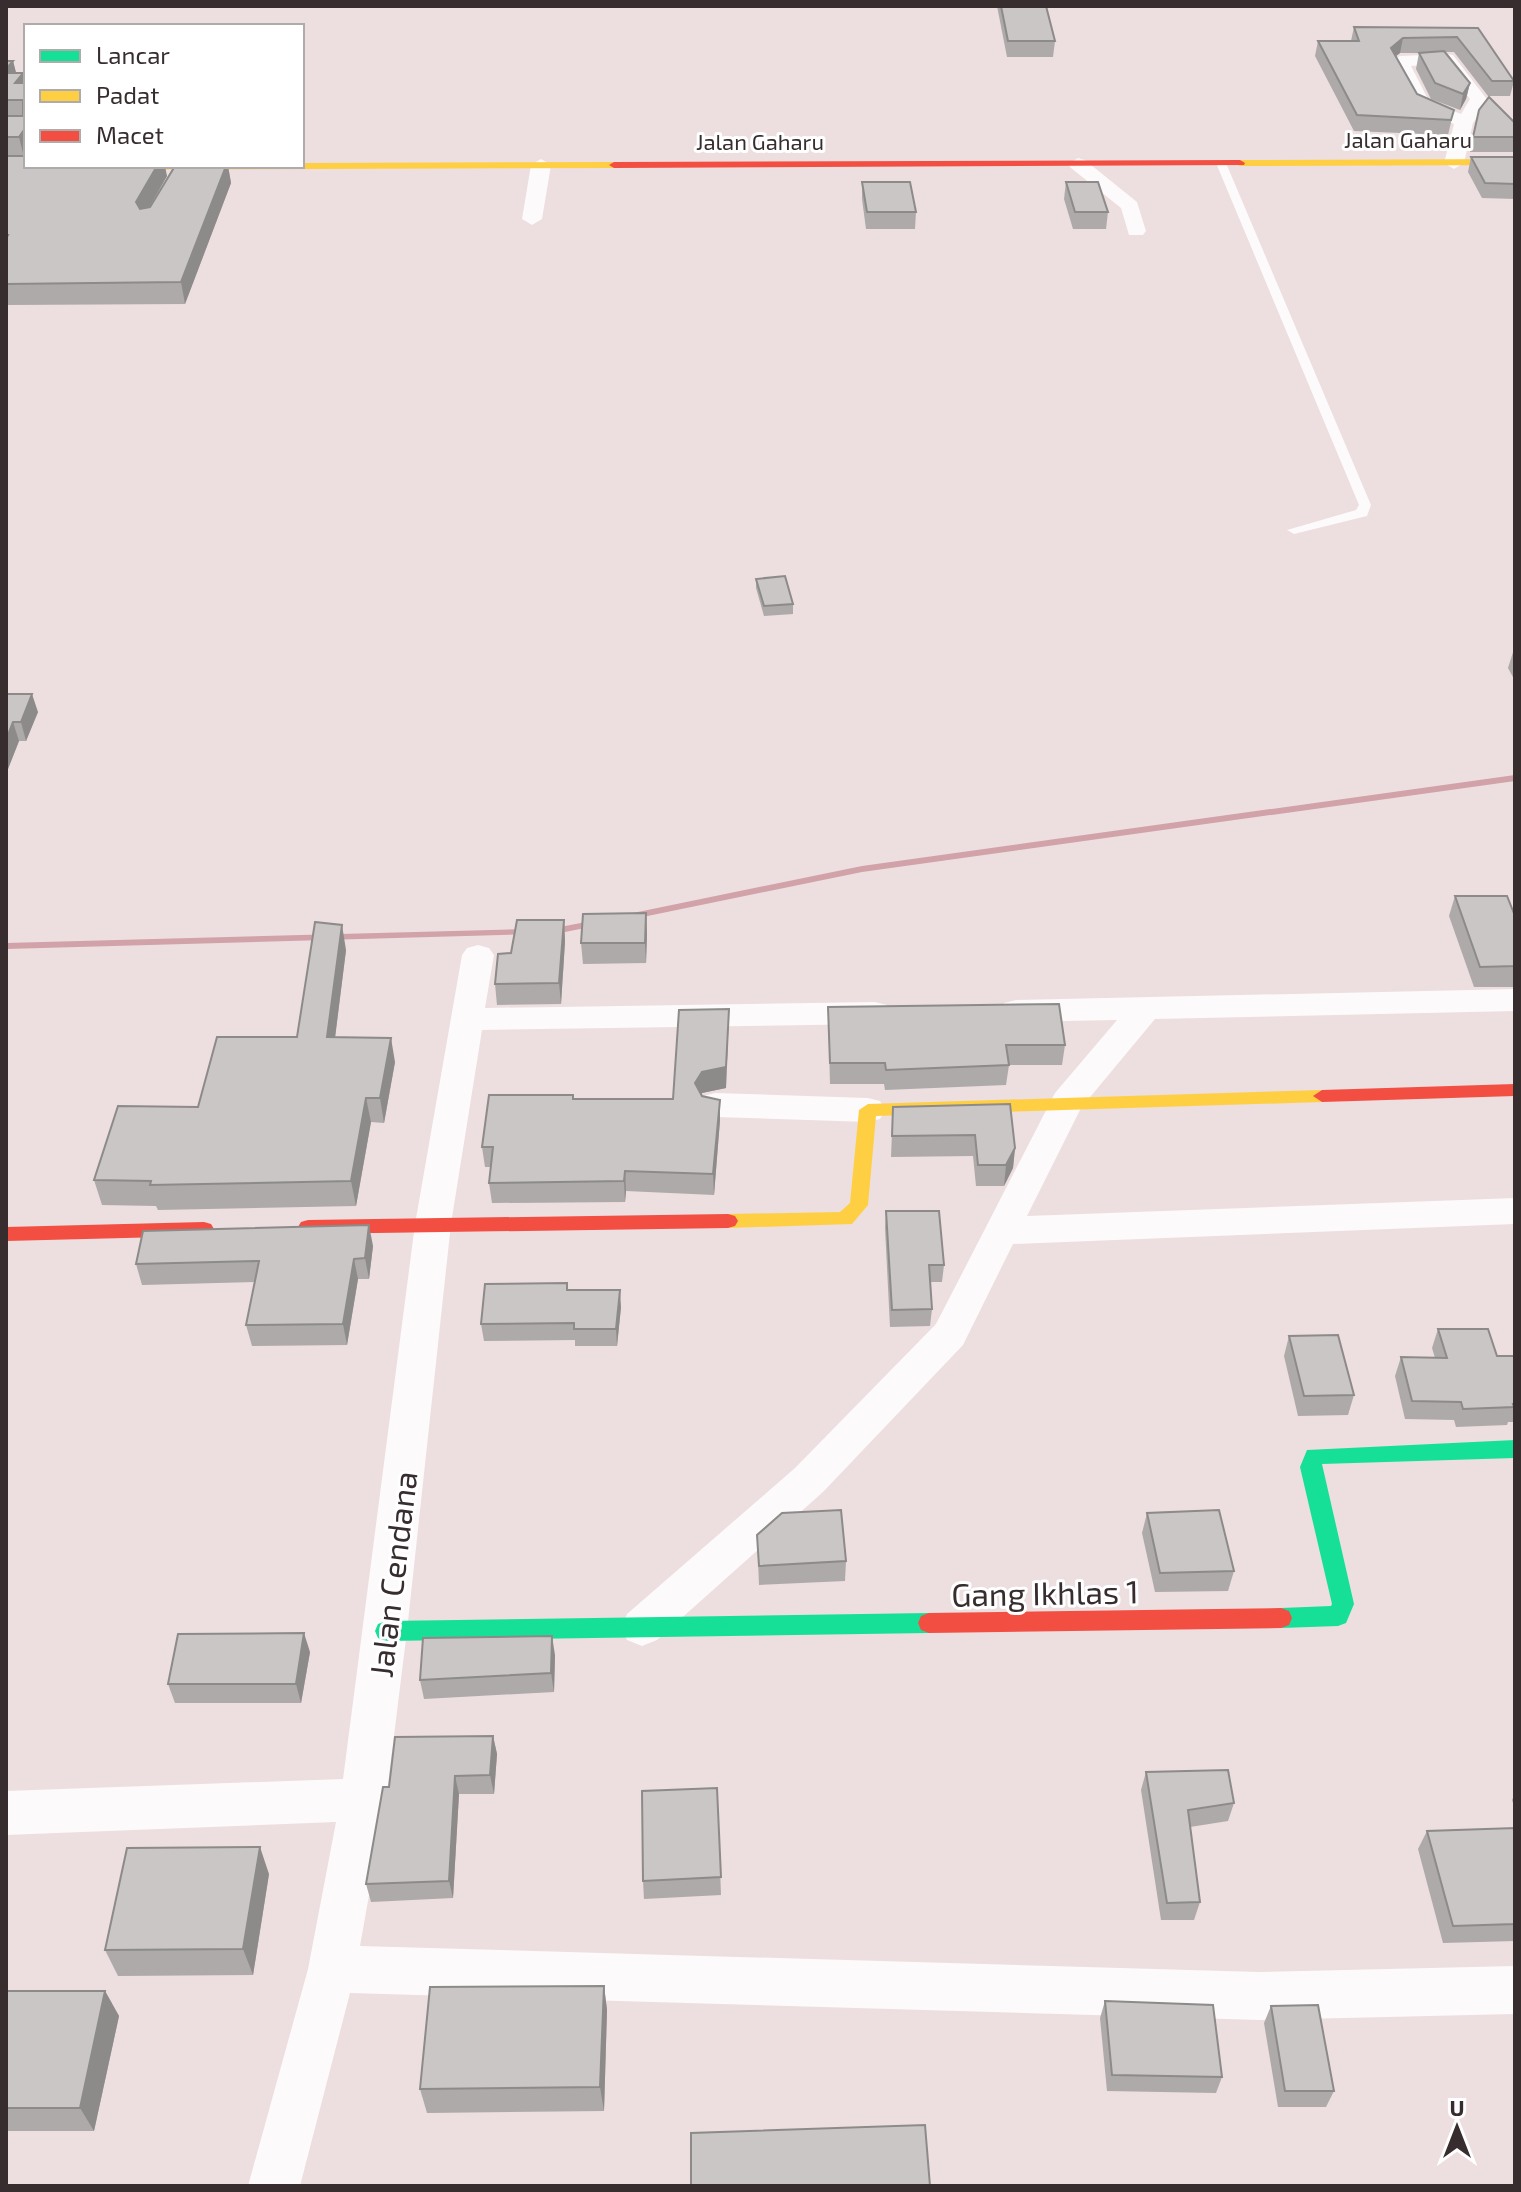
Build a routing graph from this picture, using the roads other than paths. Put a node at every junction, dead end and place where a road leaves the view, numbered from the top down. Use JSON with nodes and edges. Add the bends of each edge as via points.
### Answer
{"nodes":[{"id":1,"x":1464,"y":122,"type":"dead end"},
{"id":2,"x":1515,"y":162,"type":"edge"},
{"id":3,"x":1221,"y":163,"type":"junction"},
{"id":4,"x":1454,"y":163,"type":"junction"},
{"id":5,"x":1078,"y":164,"type":"junction"},
{"id":6,"x":541,"y":165,"type":"junction"},
{"id":7,"x":80,"y":168,"type":"edge"},
{"id":8,"x":179,"y":172,"type":"edge"},
{"id":9,"x":532,"y":219,"type":"dead end"},
{"id":10,"x":1136,"y":231,"type":"dead end"},
{"id":11,"x":1294,"y":530,"type":"dead end"},
{"id":12,"x":478,"y":955,"type":"dead end"},
{"id":13,"x":1515,"y":1000,"type":"edge"},
{"id":14,"x":1144,"y":1010,"type":"junction"},
{"id":15,"x":987,"y":1012,"type":"edge"},
{"id":16,"x":908,"y":1013,"type":"edge"},
{"id":17,"x":467,"y":1019,"type":"junction"},
{"id":18,"x":1515,"y":1090,"type":"edge"},
{"id":19,"x":1067,"y":1102,"type":"junction"},
{"id":20,"x":715,"y":1105,"type":"edge"},
{"id":21,"x":868,"y":1110,"type":"junction"},
{"id":22,"x":1515,"y":1211,"type":"edge"},
{"id":23,"x":433,"y":1224,"type":"junction"},
{"id":24,"x":290,"y":1227,"type":"edge"},
{"id":25,"x":227,"y":1229,"type":"edge"},
{"id":26,"x":1003,"y":1231,"type":"junction"},
{"id":27,"x":6,"y":1234,"type":"edge"},
{"id":28,"x":1515,"y":1449,"type":"edge"},
{"id":29,"x":642,"y":1627,"type":"junction"},
{"id":30,"x":386,"y":1631,"type":"junction"},
{"id":31,"x":363,"y":1800,"type":"junction"},
{"id":32,"x":6,"y":1813,"type":"edge"},
{"id":33,"x":332,"y":1969,"type":"junction"},
{"id":34,"x":1515,"y":1990,"type":"edge"},
{"id":35,"x":274,"y":2186,"type":"edge"}],
"edges":[{"from":1,"to":4,"type":"street"},
{"from":2,"to":4,"type":"street","name":"Jalan Gaharu"},
{"from":3,"to":4,"type":"street","name":"Jalan Gaharu"},
{"from":3,"to":5,"type":"street","name":"Jalan Gaharu"},
{"from":3,"to":11,"type":"lane","via":[[1365,505],[1362,513]]},
{"from":5,"to":6,"type":"street","name":"Jalan Gaharu"},
{"from":5,"to":10,"type":"street","via":[[1130,206]]},
{"from":6,"to":8,"type":"street","name":"Jalan Gaharu"},
{"from":6,"to":9,"type":"street"},
{"from":7,"to":8,"type":"street","name":"Jalan Gaharu"},
{"from":12,"to":17,"type":"street","name":"Jalan Cendana"},
{"from":13,"to":14,"type":"street"},
{"from":14,"to":15,"type":"street"},
{"from":14,"to":19,"type":"street"},
{"from":16,"to":17,"type":"street"},
{"from":17,"to":23,"type":"street","name":"Jalan Cendana"},
{"from":18,"to":19,"type":"street"},
{"from":19,"to":21,"type":"street"},
{"from":19,"to":26,"type":"street"},
{"from":20,"to":21,"type":"street"},
{"from":21,"to":23,"type":"street","via":[[859,1205],[845,1219]]},
{"from":22,"to":26,"type":"street"},
{"from":23,"to":24,"type":"street"},
{"from":23,"to":30,"type":"street","name":"Jalan Cendana"},
{"from":25,"to":27,"type":"street"},
{"from":26,"to":29,"type":"street","via":[[950,1334],[809,1480]]},
{"from":28,"to":29,"type":"street","name":"Gang Ikhlas 1","via":[[1314,1456],[1311,1467],[1343,1604],[1338,1616]]},
{"from":29,"to":30,"type":"street","name":"Gang Ikhlas 1"},
{"from":30,"to":31,"type":"street","name":"Jalan Cendana"},
{"from":31,"to":32,"type":"street"},
{"from":31,"to":33,"type":"street","name":"Jalan Cendana"},
{"from":33,"to":34,"type":"street","via":[[1260,1996]]},
{"from":33,"to":35,"type":"street","name":"Jalan Cendana"}]}
